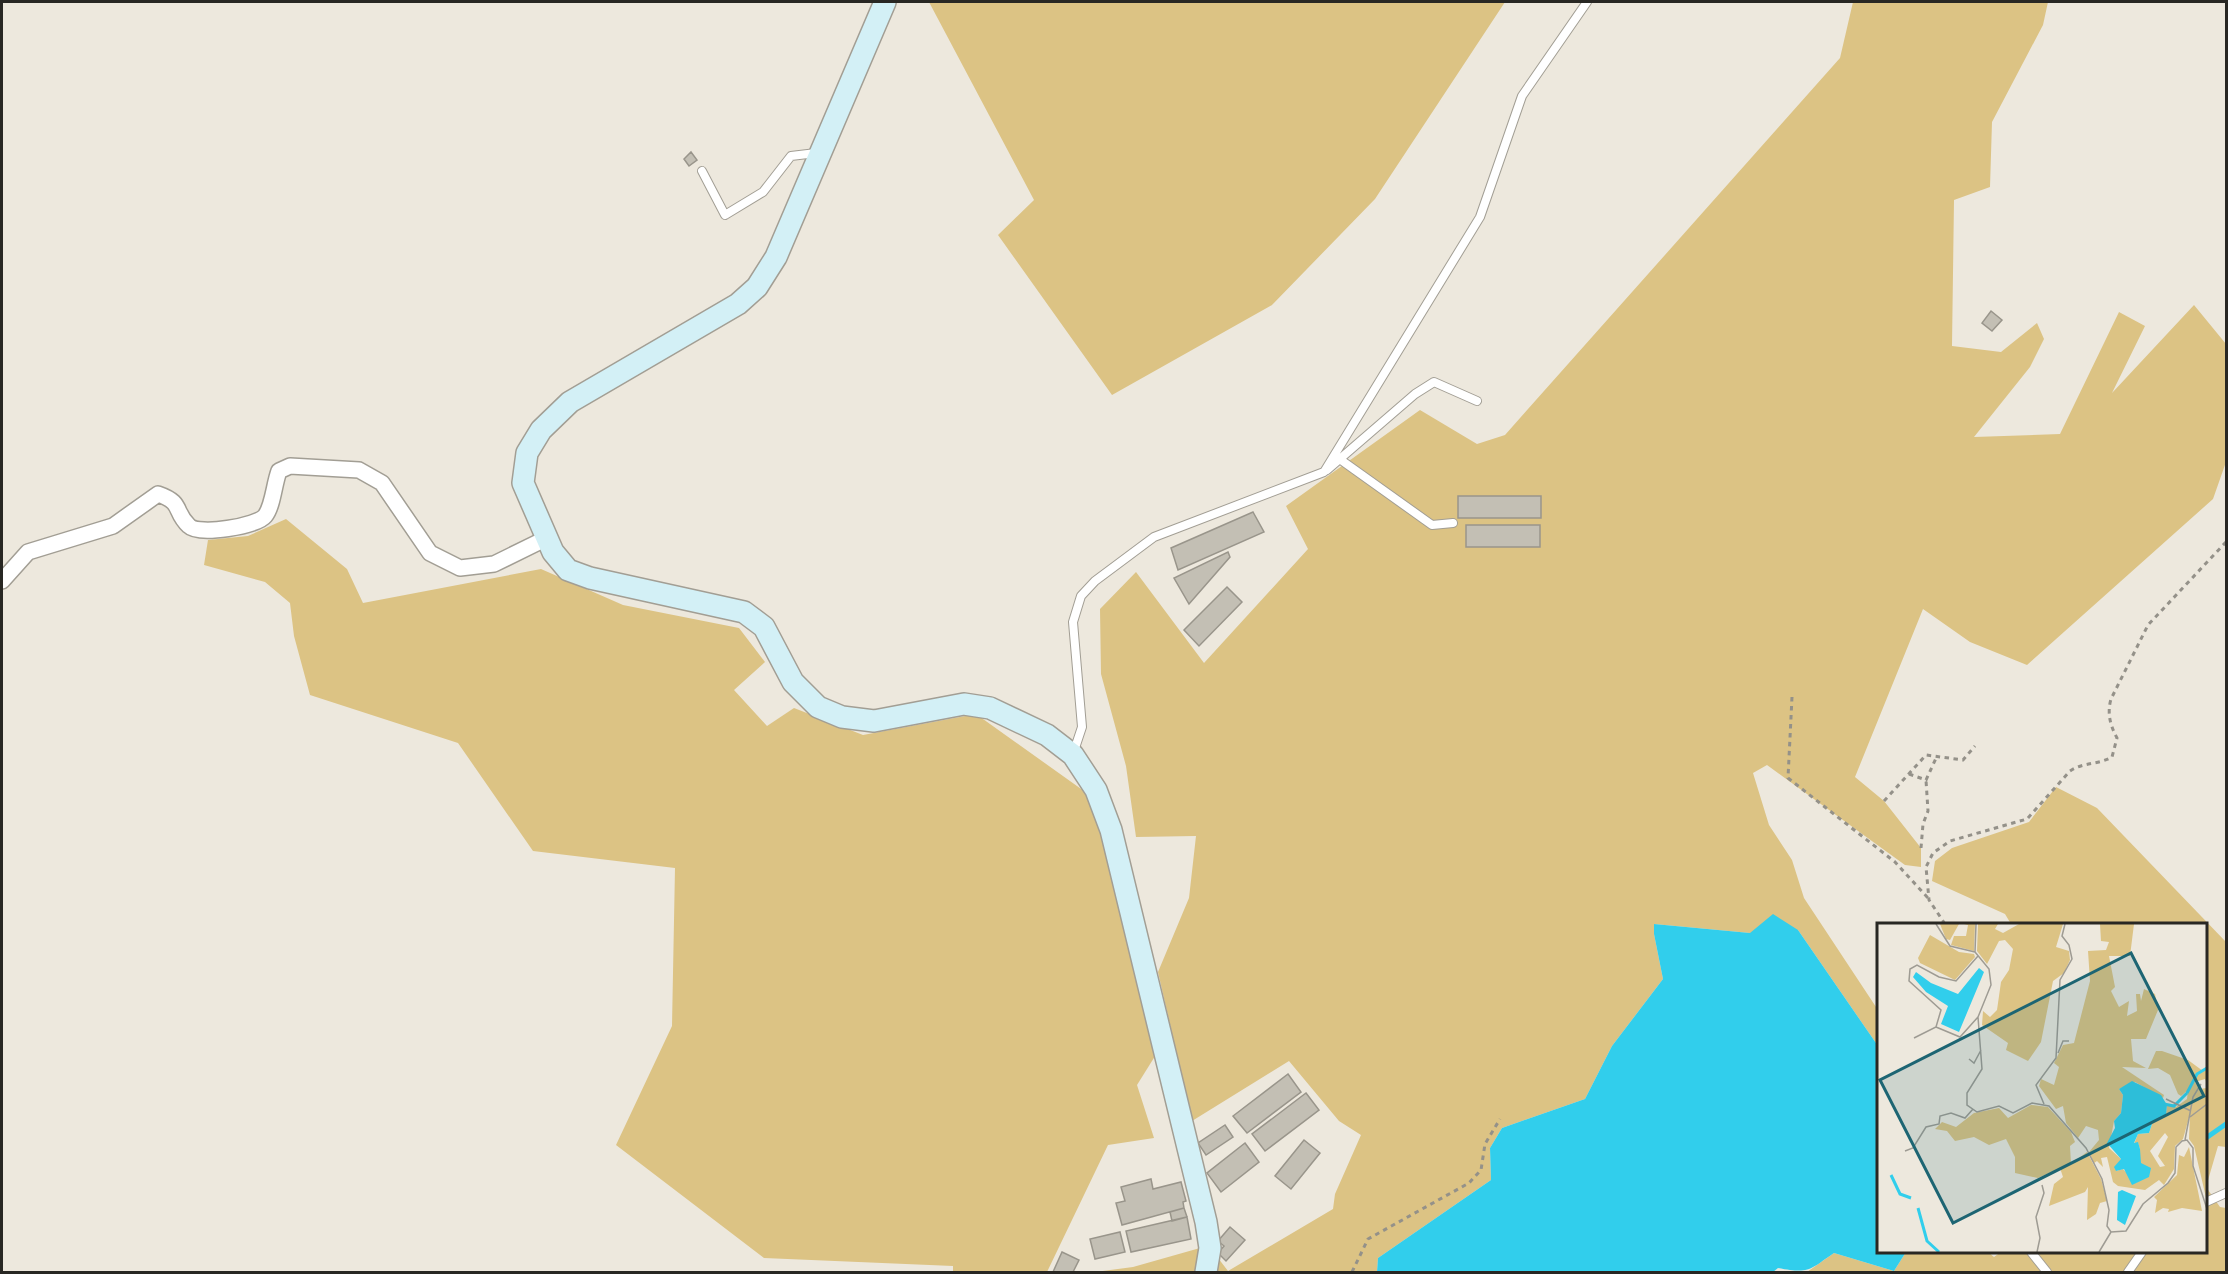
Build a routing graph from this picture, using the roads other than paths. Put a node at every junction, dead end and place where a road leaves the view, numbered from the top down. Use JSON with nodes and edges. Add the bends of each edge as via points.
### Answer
{"nodes":[{"id":1,"x":885,"y":2,"type":"edge"},
{"id":2,"x":1587,"y":2,"type":"edge"},
{"id":3,"x":821,"y":152,"type":"junction"},
{"id":4,"x":702,"y":171,"type":"dead end"},
{"id":5,"x":1477,"y":401,"type":"dead end"},
{"id":6,"x":1341,"y":460,"type":"junction"},
{"id":7,"x":1324,"y":472,"type":"junction"},
{"id":8,"x":1453,"y":523,"type":"dead end"},
{"id":9,"x":547,"y":538,"type":"junction"},
{"id":10,"x":2,"y":581,"type":"edge"},
{"id":11,"x":1073,"y":755,"type":"junction"},
{"id":12,"x":2226,"y":1193,"type":"edge"},
{"id":13,"x":2207,"y":1202,"type":"edge"},
{"id":14,"x":2033,"y":1253,"type":"edge"},
{"id":15,"x":2141,"y":1253,"type":"edge"},
{"id":16,"x":1206,"y":1272,"type":"edge"},
{"id":17,"x":2047,"y":1272,"type":"edge"},
{"id":18,"x":2128,"y":1272,"type":"edge"}],
"edges":[{"from":1,"to":3,"type":"street"},
{"from":2,"to":7,"type":"lane","via":[[1522,96],[1480,217]]},
{"from":3,"to":4,"type":"lane","via":[[791,156],[763,192],[725,215]]},
{"from":3,"to":9,"type":"street","via":[[776,257],[757,286],[738,304],[570,402],[541,430],[527,453],[523,483]]},
{"from":5,"to":6,"type":"lane","via":[[1434,382],[1415,394]]},
{"from":6,"to":7,"type":"lane"},
{"from":6,"to":8,"type":"lane","via":[[1432,525]]},
{"from":7,"to":11,"type":"lane","via":[[1154,537],[1095,580],[1081,596],[1073,622],[1082,727]]},
{"from":9,"to":10,"type":"street","via":[[494,564],[460,568],[430,553],[382,483],[359,470],[291,466],[279,471],[270,509],[258,521],[204,532],[190,527],[172,499],[158,494],[113,526],[28,552]]},
{"from":9,"to":11,"type":"street","via":[[568,570],[744,612],[764,627],[794,682],[818,707],[842,717],[874,720],[964,704],[990,708],[1047,735]]},
{"from":11,"to":16,"type":"street","via":[[1096,789],[1111,830],[1206,1222],[1210,1248]]},
{"from":12,"to":13,"type":"lane"},
{"from":14,"to":17,"type":"lane"},
{"from":15,"to":18,"type":"lane"}]}
